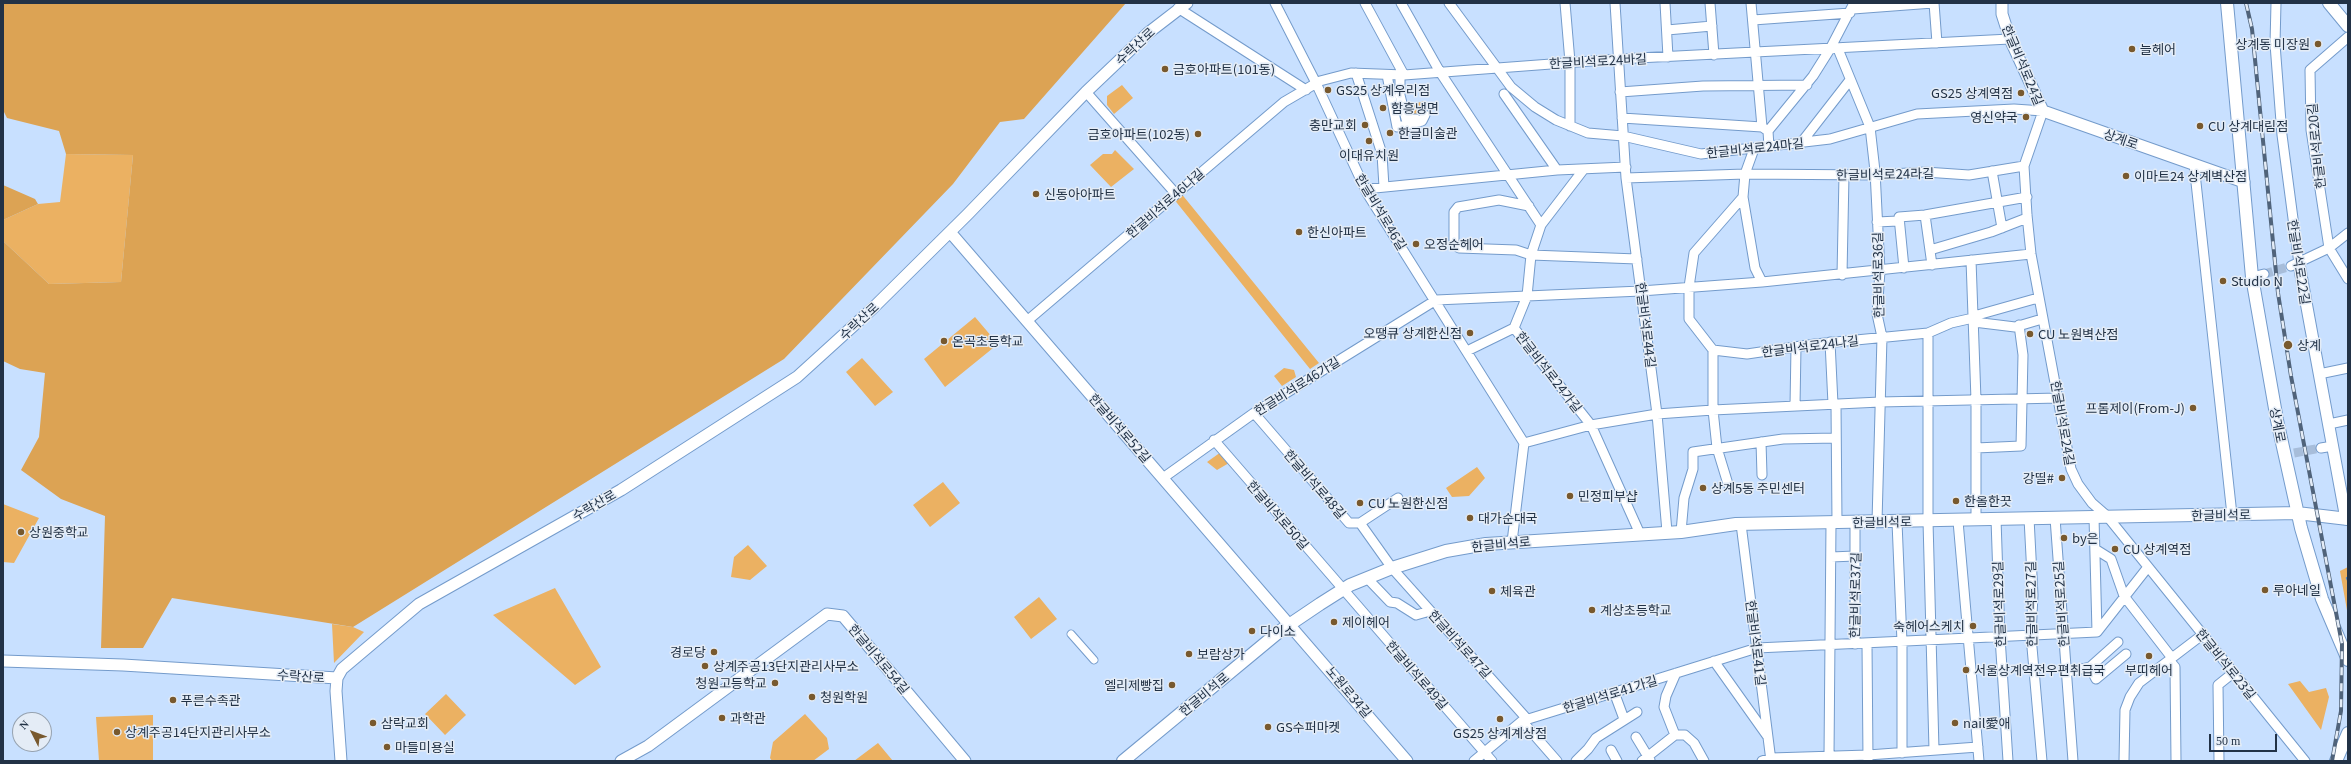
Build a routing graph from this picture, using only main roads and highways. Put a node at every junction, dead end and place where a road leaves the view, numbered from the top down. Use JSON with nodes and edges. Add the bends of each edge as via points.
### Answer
{"nodes":[{"id":1,"x":2227,"y":3,"type":"edge"},
{"id":2,"x":2329,"y":3,"type":"edge"},
{"id":3,"x":2348,"y":26,"type":"edge"},
{"id":4,"x":2297,"y":513,"type":"junction"},
{"id":5,"x":2347,"y":520,"type":"edge"},
{"id":6,"x":2348,"y":660,"type":"edge"},
{"id":7,"x":2348,"y":733,"type":"edge"},
{"id":8,"x":1123,"y":761,"type":"edge"},
{"id":9,"x":2336,"y":761,"type":"edge"}],
"edges":[{"from":1,"to":4,"type":"main road","name":"상계로","via":[[2244,182]]},
{"from":2,"to":3,"type":"main road"},
{"from":4,"to":5,"type":"main road","name":"한글비석로"},
{"from":4,"to":6,"type":"main road","name":"상계로","via":[[2322,599]]},
{"from":4,"to":8,"type":"main road","name":"한글비석로","via":[[1741,524],[1681,532],[1486,544],[1446,551],[1367,578],[1290,623]]},
{"from":7,"to":9,"type":"main road"}]}
